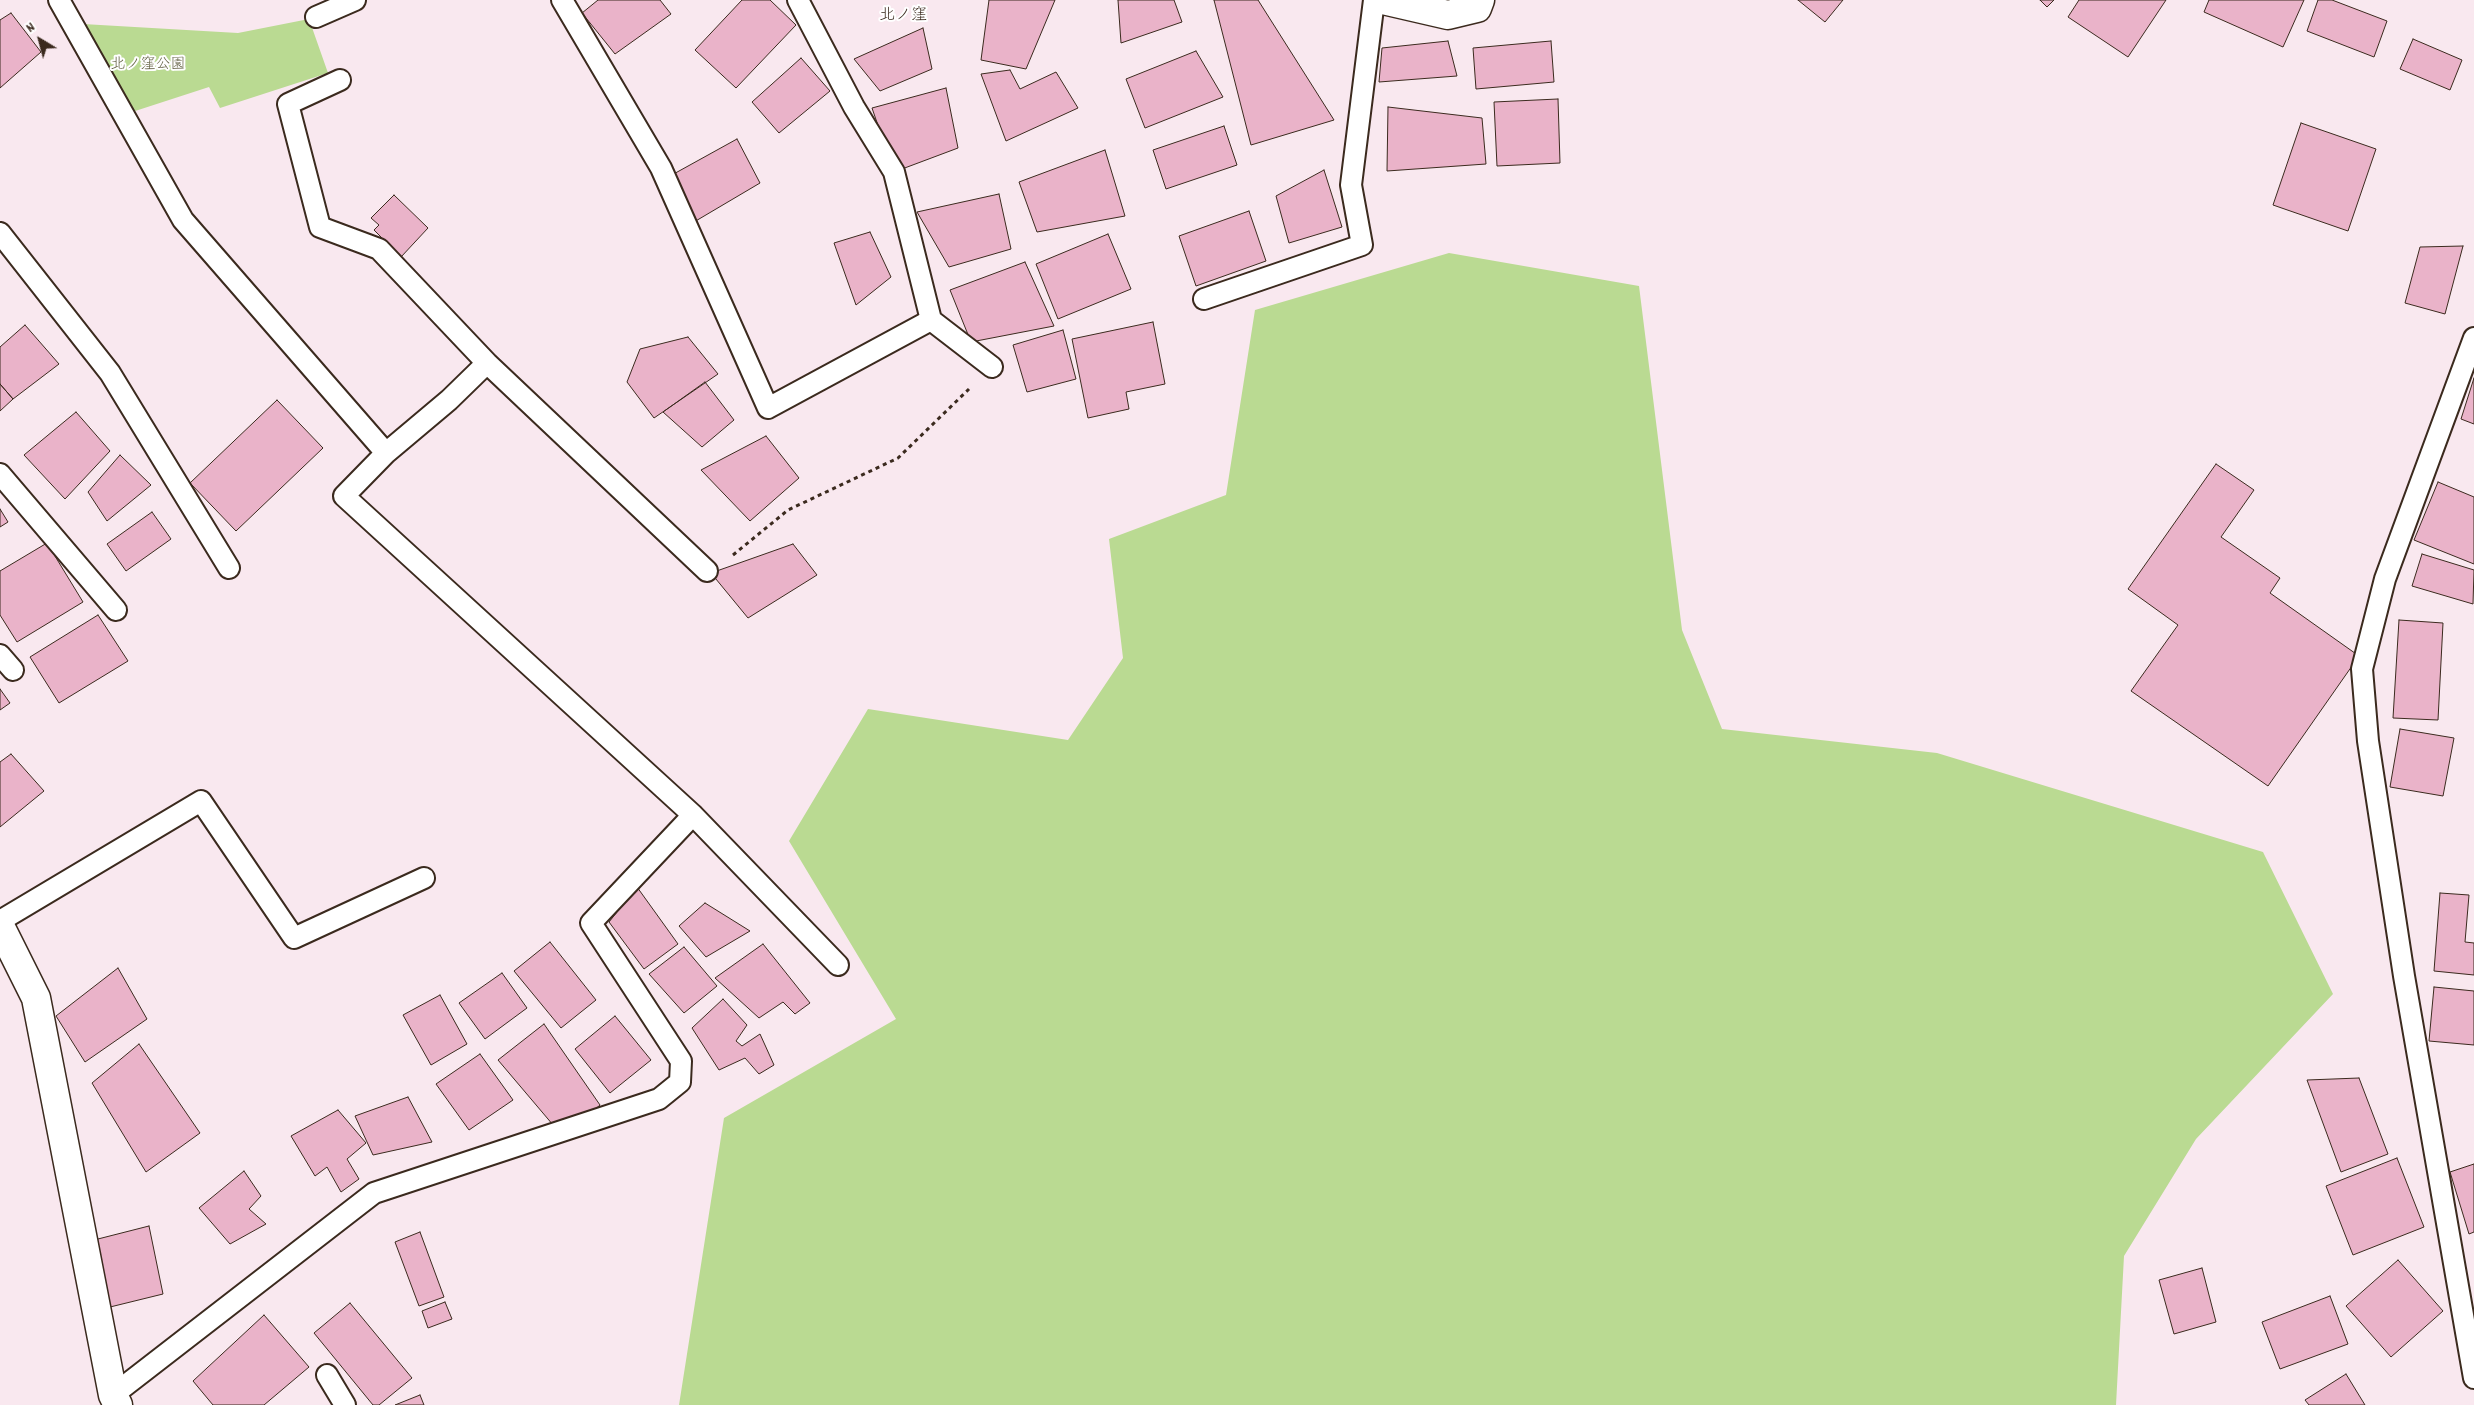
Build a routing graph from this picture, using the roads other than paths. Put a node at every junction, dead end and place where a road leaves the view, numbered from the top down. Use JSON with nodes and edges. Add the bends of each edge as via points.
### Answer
{"nodes":[{"id":1,"x":59,"y":0,"type":"edge"},
{"id":2,"x":355,"y":0,"type":"edge"},
{"id":3,"x":562,"y":0,"type":"edge"},
{"id":4,"x":798,"y":0,"type":"edge"},
{"id":5,"x":1374,"y":0,"type":"edge"},
{"id":6,"x":1383,"y":0,"type":"edge"},
{"id":7,"x":1480,"y":0,"type":"edge"},
{"id":8,"x":316,"y":18,"type":"dead end"},
{"id":9,"x":340,"y":80,"type":"dead end"},
{"id":10,"x":0,"y":233,"type":"edge"},
{"id":11,"x":1204,"y":299,"type":"dead end"},
{"id":12,"x":931,"y":320,"type":"junction"},
{"id":13,"x":2474,"y":338,"type":"edge"},
{"id":14,"x":488,"y":363,"type":"junction"},
{"id":15,"x":992,"y":367,"type":"road end"},
{"id":16,"x":386,"y":453,"type":"junction"},
{"id":17,"x":0,"y":474,"type":"edge"},
{"id":18,"x":229,"y":568,"type":"dead end"},
{"id":19,"x":707,"y":570,"type":"road end"},
{"id":20,"x":116,"y":610,"type":"dead end"},
{"id":21,"x":0,"y":655,"type":"edge"},
{"id":22,"x":14,"y":670,"type":"dead end"},
{"id":23,"x":693,"y":815,"type":"junction"},
{"id":24,"x":424,"y":878,"type":"dead end"},
{"id":25,"x":0,"y":921,"type":"edge"},
{"id":26,"x":0,"y":926,"type":"edge"},
{"id":27,"x":838,"y":965,"type":"dead end"},
{"id":28,"x":327,"y":1376,"type":"dead end"},
{"id":29,"x":2474,"y":1378,"type":"edge"},
{"id":30,"x":115,"y":1400,"type":"edge"},
{"id":31,"x":345,"y":1405,"type":"edge"}],
"edges":[{"from":1,"to":16,"type":"lane","via":[[183,220]]},
{"from":2,"to":8,"type":"lane"},
{"from":3,"to":12,"type":"lane","via":[[661,168],[768,408]]},
{"from":4,"to":12,"type":"lane","via":[[854,107],[894,172]]},
{"from":5,"to":11,"type":"lane","via":[[1351,185],[1362,246]]},
{"from":6,"to":7,"type":"street","via":[[1448,15],[1477,8]]},
{"from":9,"to":14,"type":"lane","via":[[288,104],[320,227],[379,249]]},
{"from":10,"to":18,"type":"lane","via":[[110,373]]},
{"from":12,"to":15,"type":"lane"},
{"from":13,"to":29,"type":"lane","via":[[2385,579],[2362,669],[2368,741],[2403,966]]},
{"from":14,"to":16,"type":"lane"},
{"from":14,"to":19,"type":"lane"},
{"from":16,"to":23,"type":"lane","via":[[344,496]]},
{"from":17,"to":20,"type":"lane"},
{"from":21,"to":22,"type":"lane"},
{"from":23,"to":27,"type":"lane"},
{"from":23,"to":30,"type":"lane","via":[[591,923],[681,1061],[680,1082],[659,1099],[374,1194]]},
{"from":24,"to":25,"type":"lane","via":[[294,938],[201,801]]},
{"from":26,"to":30,"type":"street","via":[[36,998]]},
{"from":28,"to":31,"type":"lane"}]}
